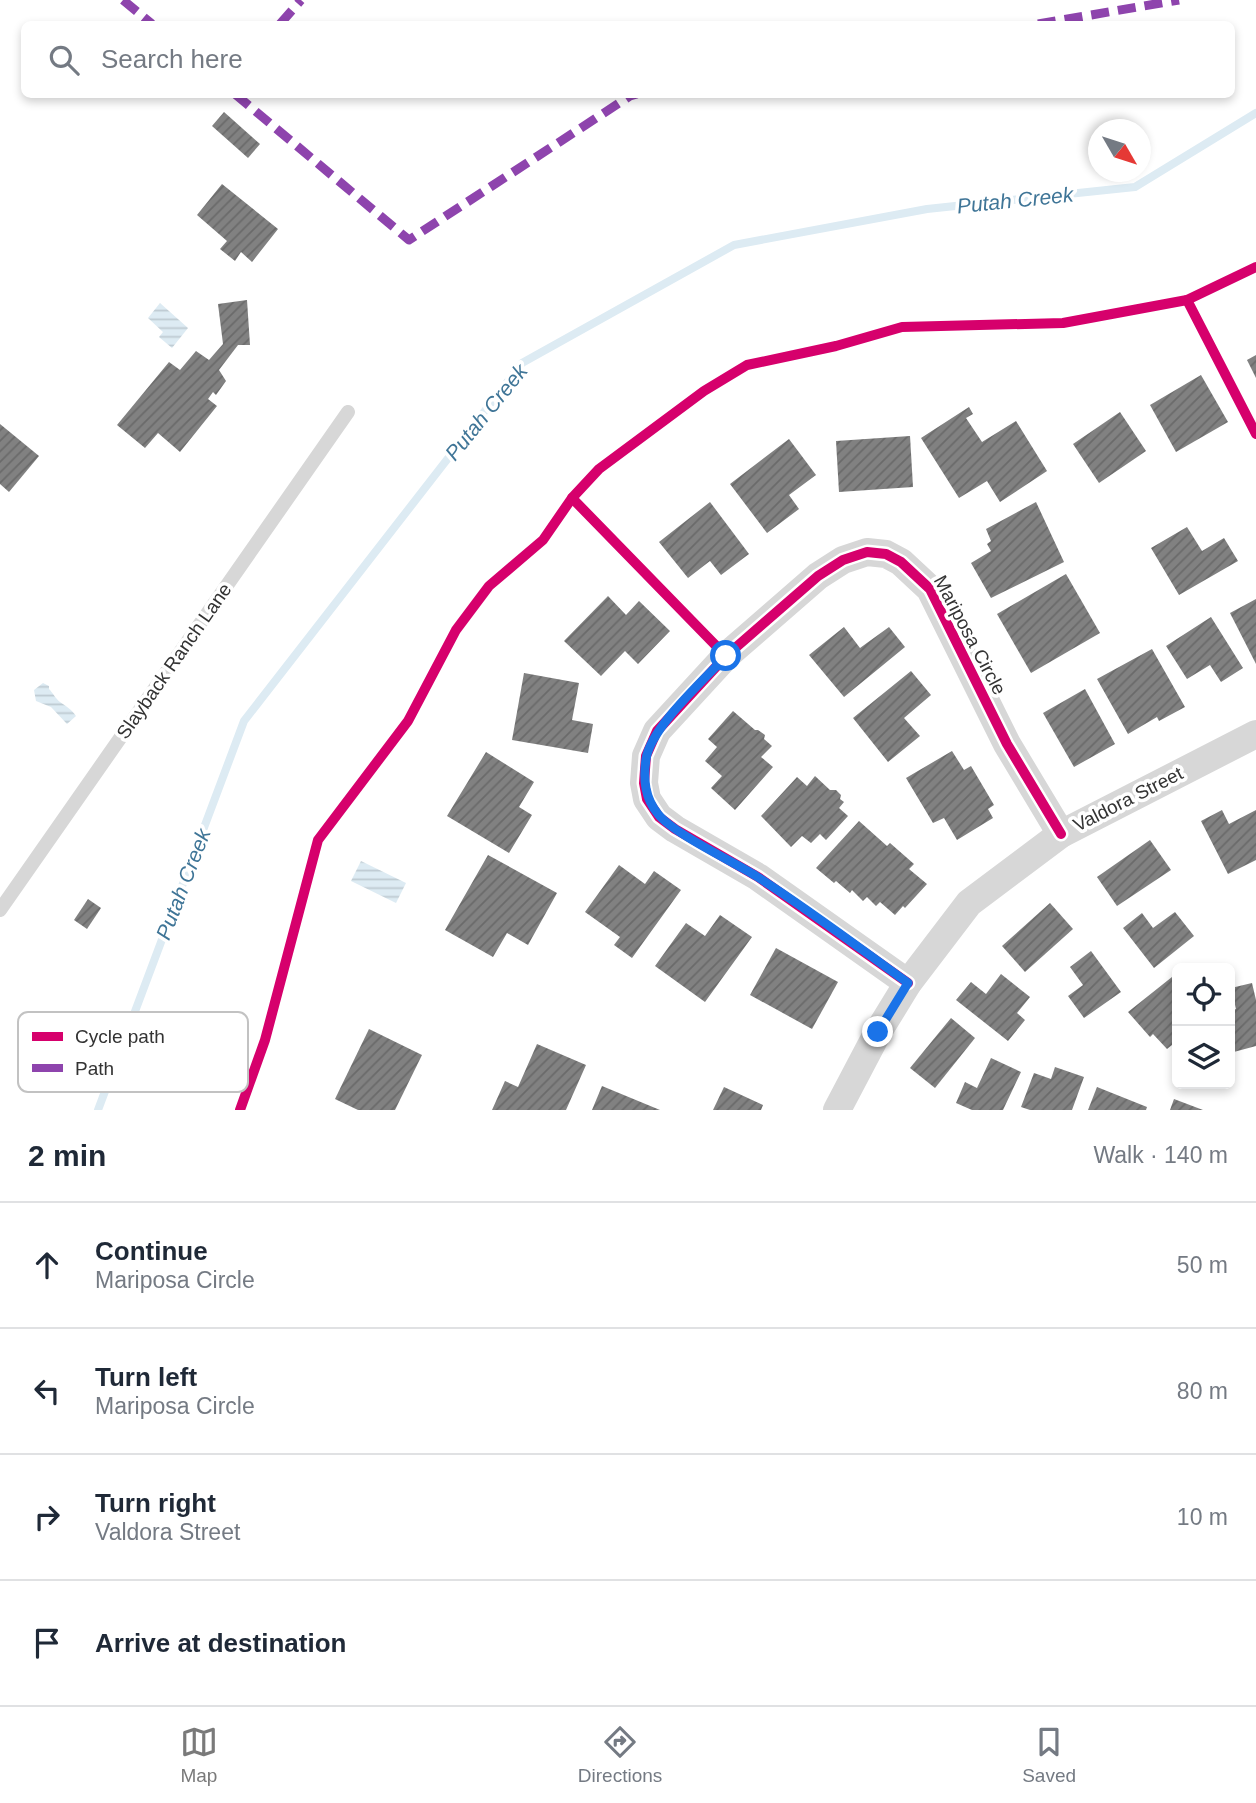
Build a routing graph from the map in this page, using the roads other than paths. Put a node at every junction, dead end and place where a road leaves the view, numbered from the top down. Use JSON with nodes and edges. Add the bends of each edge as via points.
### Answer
{"nodes":[{"id":1,"x":348,"y":412,"type":"dead end"},
{"id":2,"x":1256,"y":734,"type":"edge"},
{"id":3,"x":1060,"y":834,"type":"junction"},
{"id":4,"x":0,"y":911,"type":"edge"},
{"id":5,"x":908,"y":983,"type":"junction"},
{"id":6,"x":847,"y":1107,"type":"edge"}],
"edges":[{"from":1,"to":4,"type":"lane","name":"Slayback Ranch Lane"},
{"from":2,"to":3,"type":"street","name":"Valdora Street"},
{"from":3,"to":5,"type":"street","name":"Valdora Street","via":[[969,903]]},
{"from":3,"to":5,"type":"street","name":"Mariposa Circle","via":[[1007,744],[930,589],[886,554],[867,552],[843,560],[726,656],[657,731],[646,757],[648,799],[659,817],[758,877]]},
{"from":5,"to":6,"type":"street","name":"Valdora Street","via":[[878,1032]]}]}
